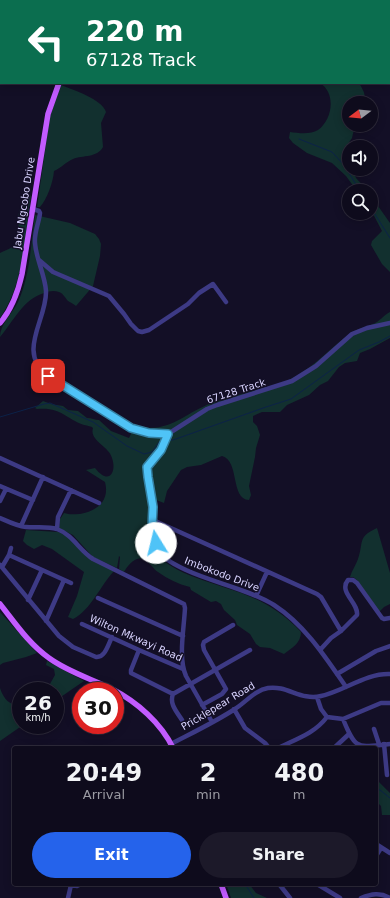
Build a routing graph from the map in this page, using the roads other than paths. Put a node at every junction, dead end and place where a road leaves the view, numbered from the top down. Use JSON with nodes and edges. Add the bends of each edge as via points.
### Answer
{"nodes":[{"id":1,"x":59,"y":84,"type":"edge"},
{"id":2,"x":33,"y":209,"type":"junction"},
{"id":3,"x":38,"y":259,"type":"junction"},
{"id":4,"x":226,"y":302,"type":"dead end"},
{"id":5,"x":0,"y":323,"type":"edge"},
{"id":6,"x":390,"y":323,"type":"edge"},
{"id":7,"x":168,"y":434,"type":"junction"},
{"id":8,"x":0,"y":458,"type":"edge"},
{"id":9,"x":43,"y":477,"type":"junction"},
{"id":10,"x":0,"y":486,"type":"edge"},
{"id":11,"x":6,"y":489,"type":"junction"},
{"id":12,"x":71,"y":490,"type":"junction"},
{"id":13,"x":33,"y":500,"type":"junction"},
{"id":14,"x":0,"y":501,"type":"edge"},
{"id":15,"x":99,"y":503,"type":"dead end"},
{"id":16,"x":0,"y":518,"type":"edge"},
{"id":17,"x":153,"y":520,"type":"junction"},
{"id":18,"x":21,"y":526,"type":"junction"},
{"id":19,"x":57,"y":529,"type":"junction"},
{"id":20,"x":11,"y":548,"type":"dead end"},
{"id":21,"x":9,"y":555,"type":"junction"},
{"id":22,"x":1,"y":566,"type":"edge"},
{"id":23,"x":42,"y":570,"type":"junction"},
{"id":24,"x":267,"y":572,"type":"junction"},
{"id":25,"x":64,"y":580,"type":"junction"},
{"id":26,"x":71,"y":583,"type":"dead end"},
{"id":27,"x":256,"y":596,"type":"junction"},
{"id":28,"x":98,"y":598,"type":"dead end"},
{"id":29,"x":28,"y":600,"type":"junction"},
{"id":30,"x":0,"y":604,"type":"edge"},
{"id":31,"x":390,"y":618,"type":"edge"},
{"id":32,"x":46,"y":621,"type":"junction"},
{"id":33,"x":82,"y":624,"type":"dead end"},
{"id":34,"x":233,"y":625,"type":"dead end"},
{"id":35,"x":341,"y":631,"type":"junction"},
{"id":36,"x":183,"y":636,"type":"junction"},
{"id":37,"x":112,"y":638,"type":"junction"},
{"id":38,"x":390,"y":646,"type":"edge"},
{"id":39,"x":140,"y":650,"type":"junction"},
{"id":40,"x":250,"y":650,"type":"dead end"},
{"id":41,"x":320,"y":650,"type":"junction"},
{"id":42,"x":183,"y":669,"type":"junction"},
{"id":43,"x":216,"y":670,"type":"junction"},
{"id":44,"x":337,"y":674,"type":"junction"},
{"id":45,"x":390,"y":674,"type":"edge"},
{"id":46,"x":190,"y":684,"type":"junction"},
{"id":47,"x":346,"y":687,"type":"junction"},
{"id":48,"x":173,"y":694,"type":"junction"},
{"id":49,"x":317,"y":697,"type":"junction"},
{"id":50,"x":390,"y":703,"type":"edge"},
{"id":51,"x":202,"y":705,"type":"junction"},
{"id":52,"x":234,"y":709,"type":"junction"},
{"id":53,"x":327,"y":717,"type":"junction"},
{"id":54,"x":343,"y":719,"type":"junction"},
{"id":55,"x":182,"y":720,"type":"dead end"},
{"id":56,"x":212,"y":722,"type":"junction"},
{"id":57,"x":374,"y":729,"type":"dead end"},
{"id":58,"x":349,"y":734,"type":"junction"},
{"id":59,"x":382,"y":744,"type":"junction"},
{"id":60,"x":390,"y":744,"type":"edge"},
{"id":61,"x":172,"y":746,"type":"edge"},
{"id":62,"x":267,"y":746,"type":"edge"},
{"id":63,"x":282,"y":746,"type":"edge"},
{"id":64,"x":336,"y":746,"type":"edge"},
{"id":65,"x":357,"y":746,"type":"edge"},
{"id":66,"x":387,"y":775,"type":"dead end"},
{"id":67,"x":378,"y":846,"type":"edge"},
{"id":68,"x":381,"y":848,"type":"junction"},
{"id":69,"x":378,"y":853,"type":"edge"},
{"id":70,"x":390,"y":853,"type":"edge"},
{"id":71,"x":70,"y":886,"type":"edge"},
{"id":72,"x":222,"y":886,"type":"edge"},
{"id":73,"x":281,"y":886,"type":"edge"},
{"id":74,"x":320,"y":886,"type":"edge"},
{"id":75,"x":68,"y":898,"type":"edge"},
{"id":76,"x":226,"y":898,"type":"edge"},
{"id":77,"x":290,"y":898,"type":"edge"},
{"id":78,"x":340,"y":898,"type":"edge"},
{"id":79,"x":361,"y":898,"type":"edge"},
{"id":80,"x":390,"y":898,"type":"edge"}],
"edges":[{"from":1,"to":2,"type":"main road","name":"Jabu Ngcobo Drive","via":[[48,114]]},
{"from":2,"to":3,"type":"street","via":[[40,214],[35,237]]},
{"from":2,"to":5,"type":"main road","name":"Jabu Ngcobo Drive","via":[[19,288]]},
{"from":3,"to":4,"type":"street","via":[[53,272],[109,296],[134,329],[142,332],[188,304],[213,284]]},
{"from":3,"to":7,"type":"street","via":[[46,291],[36,330],[33,352],[36,363],[44,373],[124,424],[149,433]]},
{"from":6,"to":7,"type":"street","name":"67128 Track","via":[[352,334],[316,366],[292,381],[207,409]]},
{"from":7,"to":17,"type":"street","name":"Imbokodo Drive","via":[[161,450],[147,467]]},
{"from":8,"to":9,"type":"street"},
{"from":9,"to":12,"type":"street"},
{"from":9,"to":13,"type":"street"},
{"from":10,"to":11,"type":"street"},
{"from":11,"to":13,"type":"street"},
{"from":11,"to":14,"type":"street"},
{"from":12,"to":15,"type":"street"},
{"from":12,"to":19,"type":"street","via":[[58,517]]},
{"from":13,"to":18,"type":"street"},
{"from":16,"to":18,"type":"street"},
{"from":17,"to":24,"type":"street"},
{"from":17,"to":27,"type":"street","name":"Imbokodo Drive","via":[[156,543],[166,559],[198,575]]},
{"from":18,"to":19,"type":"street"},
{"from":19,"to":36,"type":"street","via":[[72,537],[93,558],[184,604]]},
{"from":20,"to":21,"type":"street"},
{"from":21,"to":22,"type":"street"},
{"from":21,"to":23,"type":"street"},
{"from":22,"to":29,"type":"street"},
{"from":23,"to":25,"type":"street"},
{"from":23,"to":29,"type":"street"},
{"from":24,"to":27,"type":"street"},
{"from":24,"to":35,"type":"street","via":[[319,595]]},
{"from":25,"to":26,"type":"street"},
{"from":25,"to":32,"type":"street"},
{"from":27,"to":41,"type":"street","name":"Imbokodo Drive","via":[[287,614]]},
{"from":28,"to":36,"type":"street"},
{"from":29,"to":32,"type":"street"},
{"from":30,"to":61,"type":"main road","via":[[27,637],[49,658],[112,689],[133,703],[151,718]]},
{"from":31,"to":35,"type":"street","via":[[382,618],[357,583],[350,579],[346,581],[345,587],[358,614]]},
{"from":32,"to":37,"type":"street","via":[[68,644],[96,657],[103,655]]},
{"from":33,"to":37,"type":"street","name":"Wilton Mkwayi Road"},
{"from":34,"to":43,"type":"street","via":[[202,645]]},
{"from":35,"to":41,"type":"street"},
{"from":36,"to":42,"type":"street"},
{"from":37,"to":39,"type":"street","name":"Wilton Mkwayi Road"},
{"from":38,"to":44,"type":"street","via":[[376,651]]},
{"from":39,"to":42,"type":"street","name":"Wilton Mkwayi Road"},
{"from":39,"to":48,"type":"street","via":[[131,673]]},
{"from":40,"to":43,"type":"street"},
{"from":41,"to":44,"type":"street","name":"Imbokodo Drive"},
{"from":42,"to":46,"type":"street"},
{"from":43,"to":46,"type":"street"},
{"from":43,"to":51,"type":"street","via":[[225,691]]},
{"from":44,"to":47,"type":"street","name":"Imbokodo Drive"},
{"from":45,"to":47,"type":"street","name":"Pricklepear Road","via":[[372,676]]},
{"from":46,"to":48,"type":"street"},
{"from":46,"to":51,"type":"street"},
{"from":47,"to":49,"type":"street","name":"Pricklepear Road"},
{"from":48,"to":55,"type":"street","via":[[172,703]]},
{"from":49,"to":52,"type":"street","name":"Pricklepear Road","via":[[304,697],[277,688],[267,688]]},
{"from":49,"to":53,"type":"street"},
{"from":50,"to":54,"type":"street","via":[[381,703]]},
{"from":51,"to":56,"type":"street"},
{"from":52,"to":56,"type":"street","name":"Pricklepear Road"},
{"from":52,"to":62,"type":"street","via":[[245,728]]},
{"from":53,"to":54,"type":"street"},
{"from":53,"to":63,"type":"street","via":[[313,731]]},
{"from":54,"to":58,"type":"street"},
{"from":56,"to":61,"type":"street","name":"Pricklepear Road"},
{"from":57,"to":59,"type":"street"},
{"from":58,"to":64,"type":"street"},
{"from":58,"to":65,"type":"street"},
{"from":59,"to":60,"type":"street"},
{"from":59,"to":65,"type":"street"},
{"from":59,"to":66,"type":"street"},
{"from":67,"to":68,"type":"street"},
{"from":68,"to":69,"type":"street"},
{"from":68,"to":70,"type":"street"},
{"from":71,"to":75,"type":"street"},
{"from":72,"to":76,"type":"main road"},
{"from":73,"to":77,"type":"street"},
{"from":74,"to":78,"type":"street"},
{"from":79,"to":80,"type":"street","via":[[375,894]]}]}
